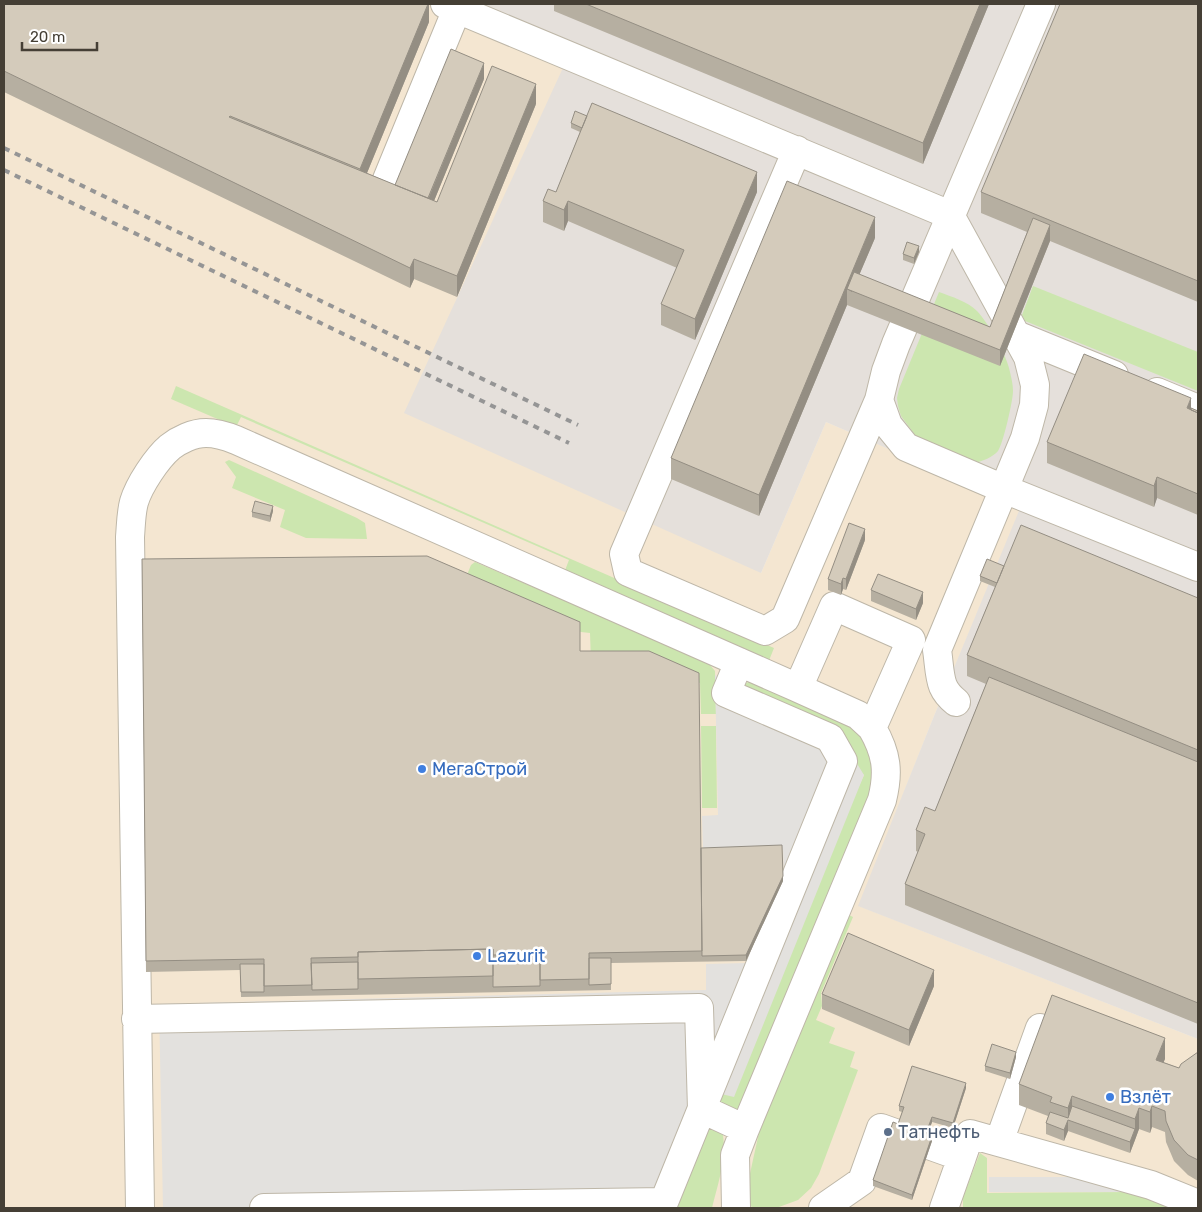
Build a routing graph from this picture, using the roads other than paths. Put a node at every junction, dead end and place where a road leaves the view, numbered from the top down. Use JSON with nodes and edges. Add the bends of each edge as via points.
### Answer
{"nodes":[{"id":1,"x":1041,"y":4,"type":"edge"},
{"id":2,"x":451,"y":6,"type":"edge"},
{"id":3,"x":501,"y":16,"type":"edge"},
{"id":4,"x":797,"y":150,"type":"junction"},
{"id":5,"x":381,"y":194,"type":"edge"},
{"id":6,"x":950,"y":215,"type":"junction"},
{"id":7,"x":1016,"y":335,"type":"junction"},
{"id":8,"x":879,"y":400,"type":"junction"},
{"id":9,"x":1198,"y":409,"type":"edge"},
{"id":10,"x":1004,"y":489,"type":"junction"},
{"id":11,"x":1198,"y":567,"type":"edge"},
{"id":12,"x":739,"y":662,"type":"junction"},
{"id":13,"x":798,"y":688,"type":"junction"},
{"id":14,"x":956,"y":702,"type":"dead end"},
{"id":15,"x":872,"y":728,"type":"junction"},
{"id":16,"x":742,"y":1007,"type":"junction"},
{"id":17,"x":699,"y":1008,"type":"junction"},
{"id":18,"x":136,"y":1020,"type":"junction"},
{"id":19,"x":1040,"y":1028,"type":"edge"},
{"id":20,"x":702,"y":1109,"type":"junction"},
{"id":21,"x":745,"y":1129,"type":"junction"},
{"id":22,"x":998,"y":1142,"type":"junction"},
{"id":23,"x":962,"y":1157,"type":"junction"},
{"id":24,"x":1198,"y":1204,"type":"edge"},
{"id":25,"x":456,"y":1207,"type":"edge"},
{"id":26,"x":140,"y":1208,"type":"edge"},
{"id":27,"x":264,"y":1208,"type":"edge"},
{"id":28,"x":736,"y":1208,"type":"edge"},
{"id":29,"x":823,"y":1208,"type":"edge"},
{"id":30,"x":944,"y":1208,"type":"edge"}],
"edges":[{"from":1,"to":6,"type":"lane"},
{"from":2,"to":3,"type":"lane"},
{"from":2,"to":5,"type":"lane"},
{"from":3,"to":4,"type":"lane"},
{"from":4,"to":6,"type":"lane"},
{"from":4,"to":8,"type":"lane","via":[[624,554],[628,572],[766,632],[785,619]]},
{"from":6,"to":7,"type":"lane"},
{"from":6,"to":8,"type":"lane","via":[[886,371]]},
{"from":7,"to":9,"type":"lane"},
{"from":7,"to":10,"type":"lane","via":[[1028,357],[1035,385],[1034,406]]},
{"from":8,"to":10,"type":"lane","via":[[888,425],[906,447]]},
{"from":10,"to":11,"type":"lane"},
{"from":10,"to":14,"type":"lane","via":[[938,650],[943,686]]},
{"from":12,"to":13,"type":"lane"},
{"from":12,"to":16,"type":"lane","via":[[726,693],[830,738],[843,762]]},
{"from":12,"to":18,"type":"lane","via":[[236,440],[204,433],[186,437],[170,448],[140,485],[131,516]]},
{"from":13,"to":15,"type":"lane","via":[[858,715]]},
{"from":13,"to":15,"type":"lane","via":[[834,606],[911,640]]},
{"from":15,"to":21,"type":"lane","via":[[886,765],[882,800]]},
{"from":16,"to":17,"type":"lane"},
{"from":16,"to":20,"type":"lane"},
{"from":17,"to":18,"type":"lane"},
{"from":17,"to":20,"type":"lane"},
{"from":18,"to":26,"type":"lane"},
{"from":19,"to":22,"type":"lane"},
{"from":20,"to":21,"type":"lane"},
{"from":20,"to":25,"type":"lane","via":[[664,1202]]},
{"from":21,"to":28,"type":"lane","via":[[735,1155]]},
{"from":22,"to":23,"type":"lane","via":[[970,1134]]},
{"from":22,"to":24,"type":"lane","via":[[1150,1184]]},
{"from":23,"to":29,"type":"lane","via":[[881,1128],[862,1181]]},
{"from":23,"to":30,"type":"lane"},
{"from":25,"to":27,"type":"lane"}]}
